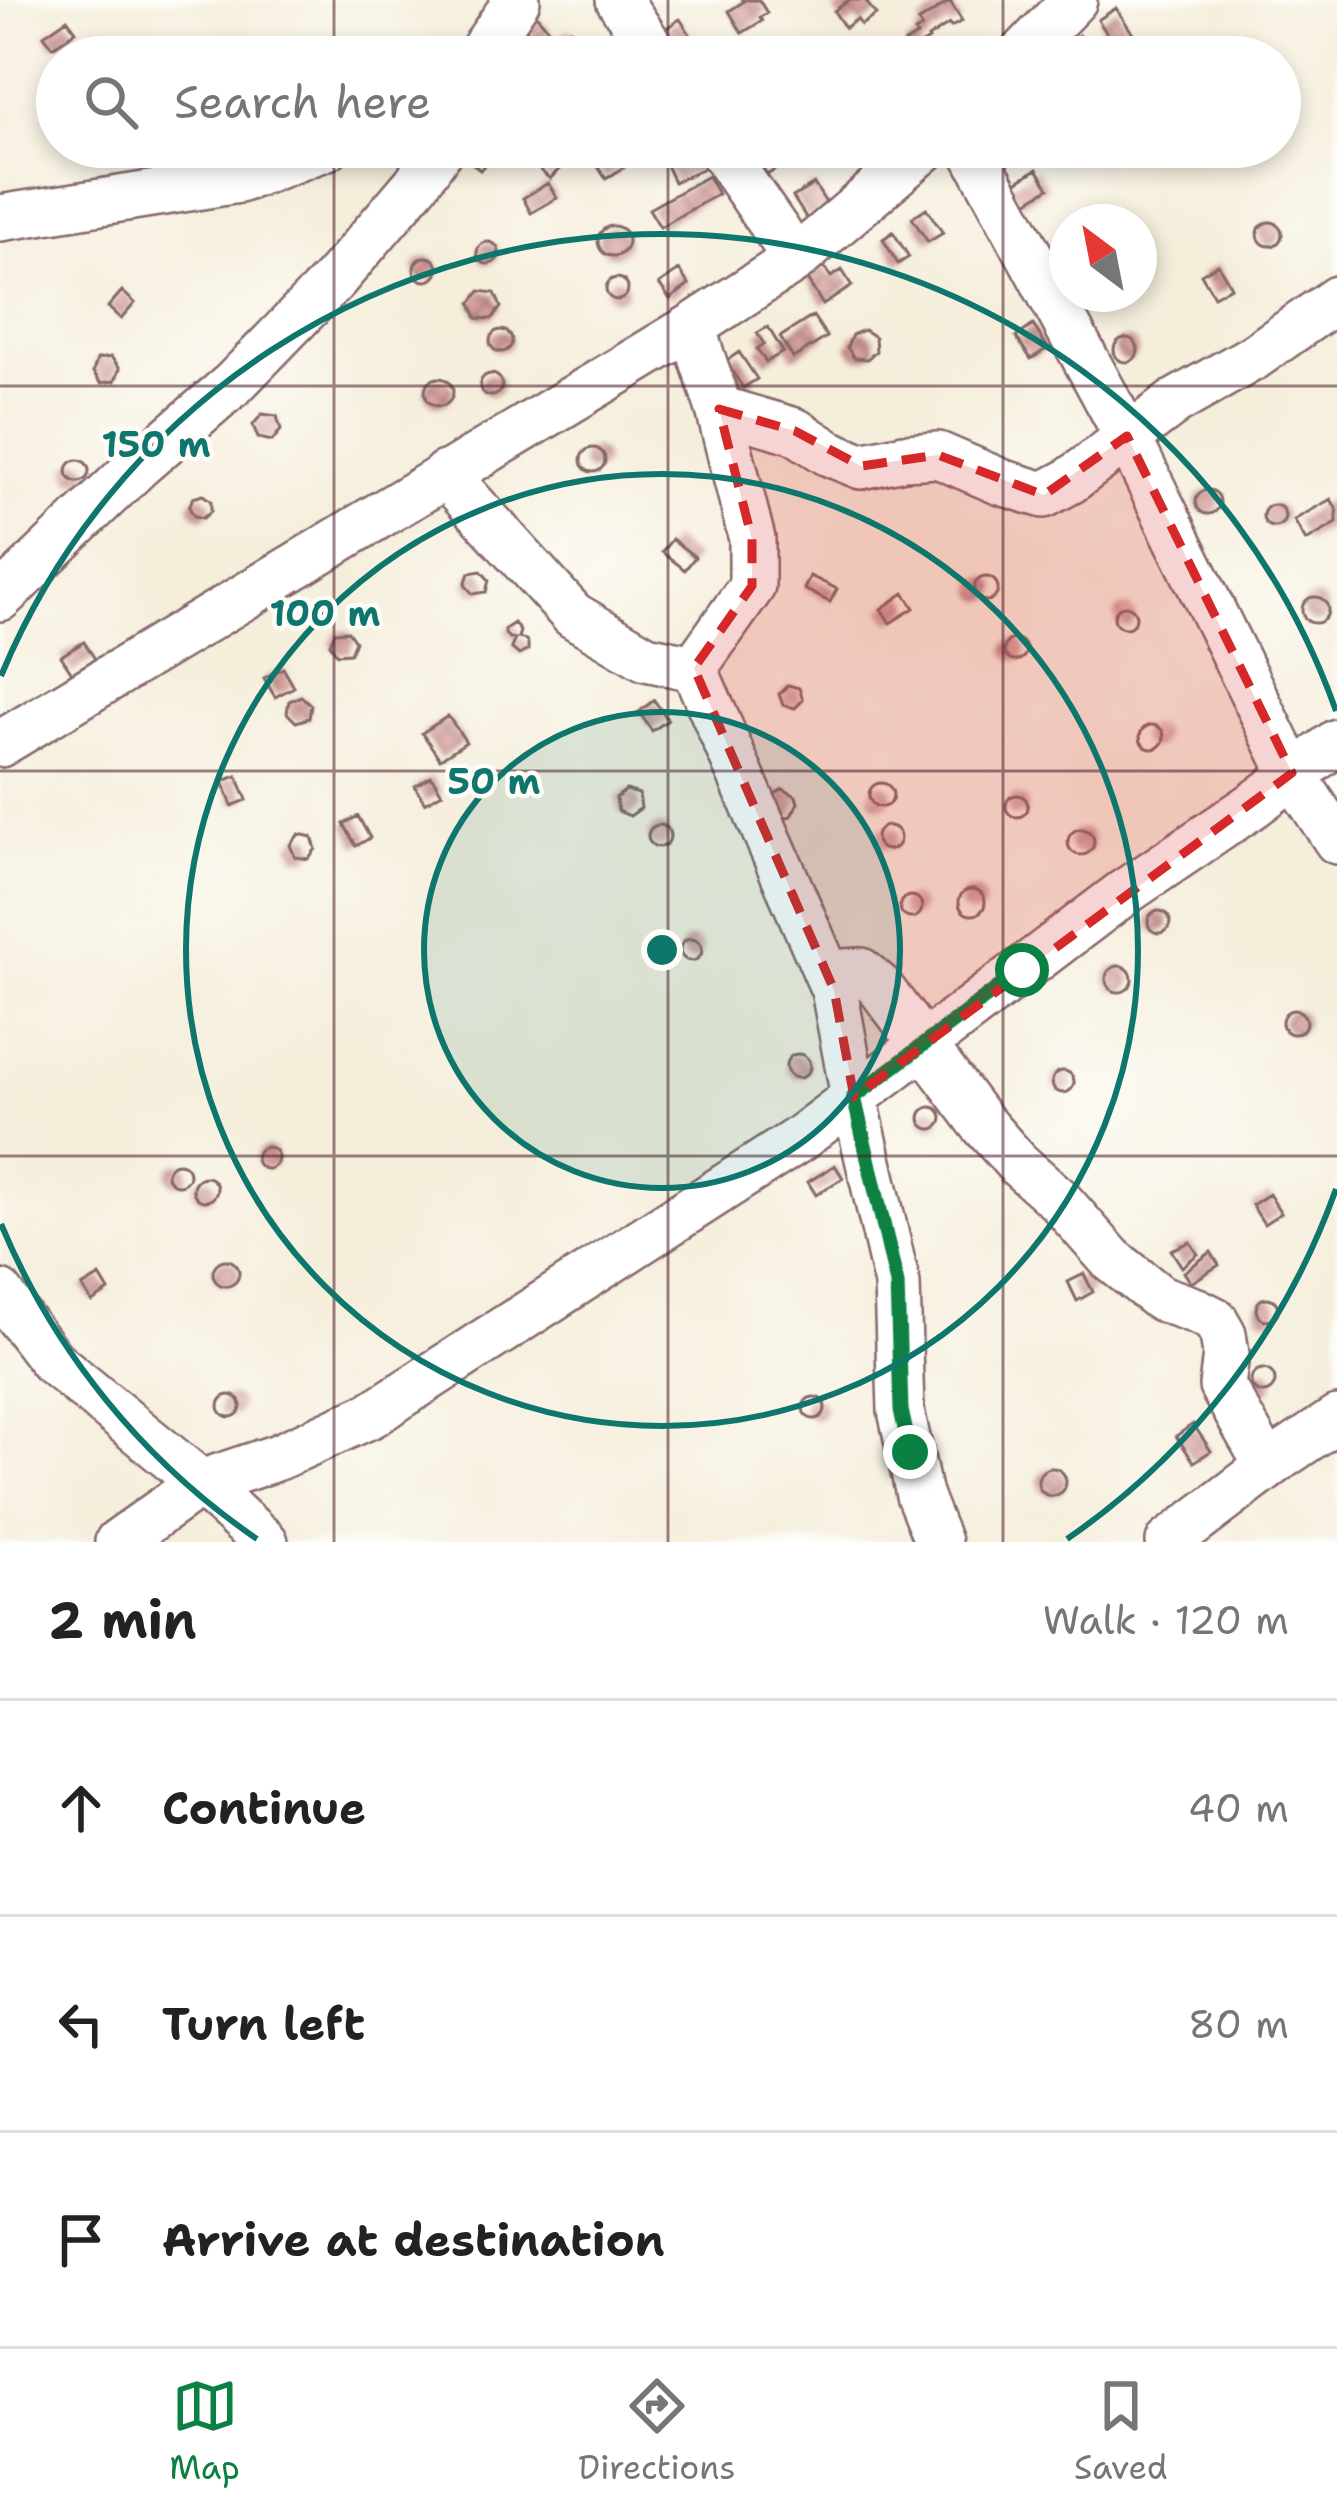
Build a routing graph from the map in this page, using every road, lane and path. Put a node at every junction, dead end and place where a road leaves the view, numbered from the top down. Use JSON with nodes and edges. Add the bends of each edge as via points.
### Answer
{"nodes":[{"id":1,"x":517,"y":0,"type":"edge"},
{"id":2,"x":619,"y":0,"type":"edge"},
{"id":3,"x":1074,"y":0,"type":"edge"},
{"id":4,"x":493,"y":36,"type":"edge"},
{"id":5,"x":644,"y":36,"type":"edge"},
{"id":6,"x":1039,"y":36,"type":"edge"},
{"id":7,"x":271,"y":168,"type":"edge"},
{"id":8,"x":427,"y":168,"type":"edge"},
{"id":9,"x":733,"y":168,"type":"edge"},
{"id":10,"x":903,"y":168,"type":"edge"},
{"id":11,"x":982,"y":168,"type":"edge"},
{"id":12,"x":0,"y":218,"type":"edge"},
{"id":13,"x":796,"y":259,"type":"junction"},
{"id":14,"x":1337,"y":299,"type":"edge"},
{"id":15,"x":692,"y":327,"type":"junction"},
{"id":16,"x":719,"y":409,"type":"junction"},
{"id":17,"x":1127,"y":436,"type":"junction"},
{"id":18,"x":445,"y":474,"type":"junction"},
{"id":19,"x":0,"y":598,"type":"edge"},
{"id":20,"x":694,"y":668,"type":"junction"},
{"id":21,"x":1337,"y":742,"type":"edge"},
{"id":22,"x":0,"y":744,"type":"edge"},
{"id":23,"x":1292,"y":773,"type":"junction"},
{"id":24,"x":1337,"y":841,"type":"edge"},
{"id":25,"x":827,"y":974,"type":"junction"},
{"id":26,"x":922,"y":1046,"type":"junction"},
{"id":27,"x":854,"y":1097,"type":"junction"},
{"id":28,"x":0,"y":1293,"type":"edge"},
{"id":29,"x":1337,"y":1418,"type":"edge"},
{"id":30,"x":1268,"y":1467,"type":"junction"},
{"id":31,"x":201,"y":1483,"type":"junction"},
{"id":32,"x":118,"y":1542,"type":"edge"},
{"id":33,"x":265,"y":1542,"type":"edge"},
{"id":34,"x":938,"y":1542,"type":"edge"},
{"id":35,"x":1169,"y":1542,"type":"edge"}],
"edges":[{"from":1,"to":4,"type":"street"},
{"from":2,"to":5,"type":"street"},
{"from":3,"to":6,"type":"street"},
{"from":7,"to":12,"type":"street"},
{"from":8,"to":19,"type":"street","via":[[234,383]]},
{"from":9,"to":13,"type":"street"},
{"from":10,"to":13,"type":"street"},
{"from":11,"to":17,"type":"street"},
{"from":13,"to":15,"type":"street"},
{"from":14,"to":17,"type":"street"},
{"from":15,"to":16,"type":"street"},
{"from":15,"to":18,"type":"street"},
{"from":16,"to":17,"type":"street","via":[[795,431],[861,466],[938,455],[1044,495]]},
{"from":16,"to":20,"type":"street","via":[[752,539],[752,586]]},
{"from":17,"to":23,"type":"street"},
{"from":18,"to":20,"type":"street","via":[[573,615],[646,658]]},
{"from":18,"to":22,"type":"street"},
{"from":20,"to":25,"type":"street"},
{"from":21,"to":23,"type":"street"},
{"from":23,"to":24,"type":"street"},
{"from":23,"to":26,"type":"street"},
{"from":25,"to":26,"type":"street","via":[[861,971]]},
{"from":25,"to":27,"type":"street"},
{"from":26,"to":27,"type":"street"},
{"from":26,"to":30,"type":"street","via":[[1018,1164],[1111,1259],[1160,1298],[1214,1320],[1226,1354],[1222,1386]]},
{"from":27,"to":31,"type":"street","via":[[798,1141],[370,1415]]},
{"from":27,"to":34,"type":"street","via":[[897,1284],[901,1410]]},
{"from":28,"to":31,"type":"street","via":[[52,1360]]},
{"from":29,"to":30,"type":"street"},
{"from":30,"to":35,"type":"street"},
{"from":31,"to":32,"type":"street"},
{"from":31,"to":33,"type":"street"}]}
